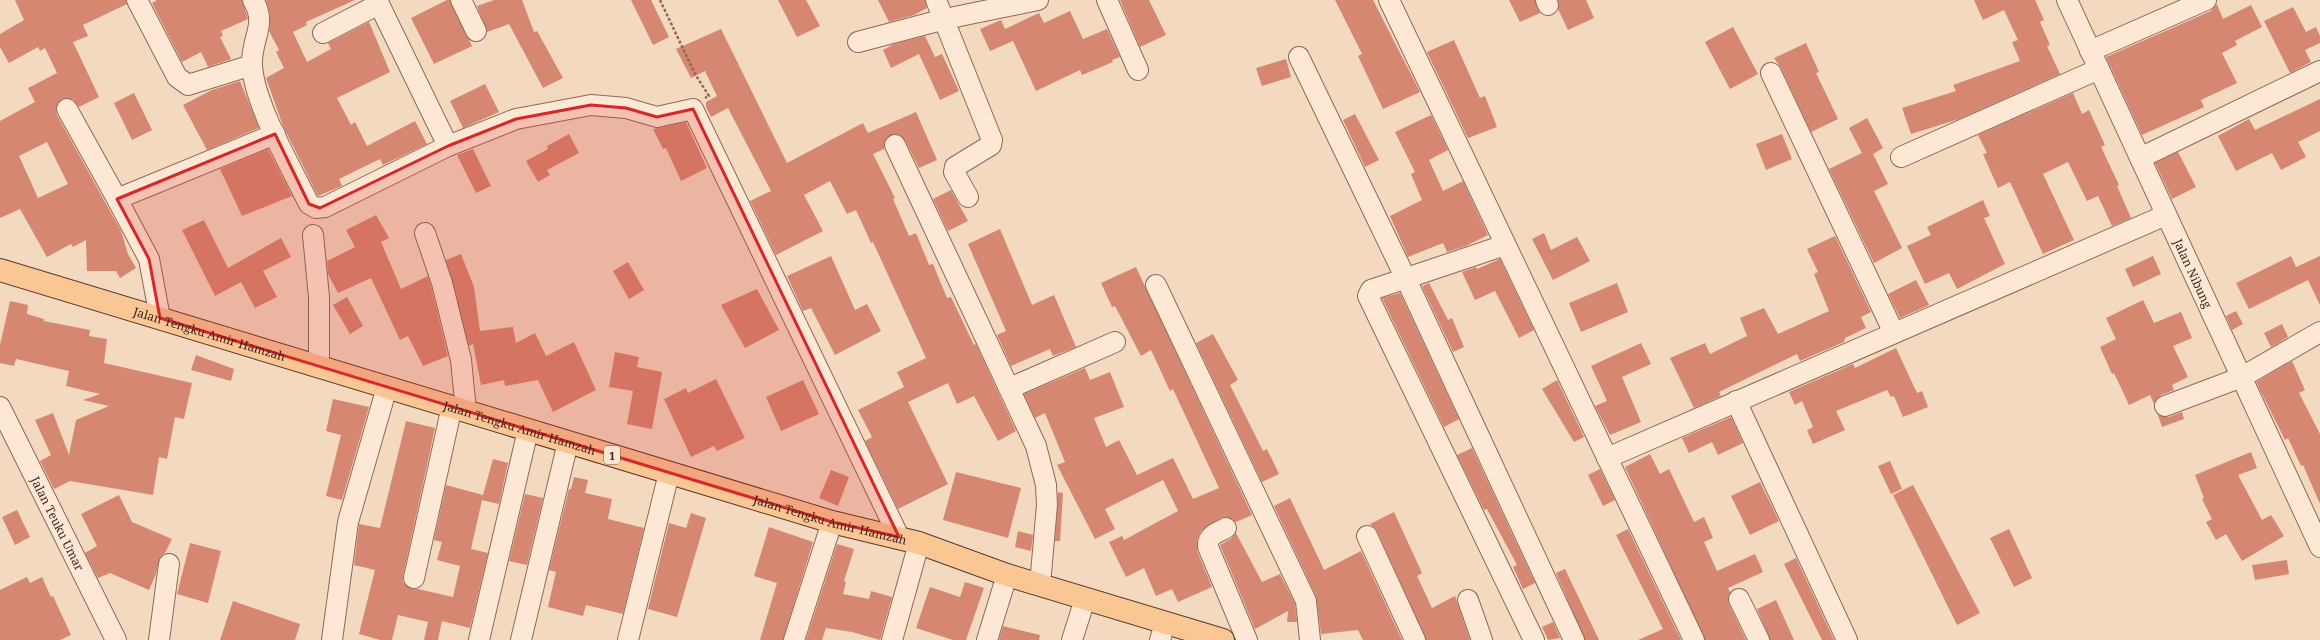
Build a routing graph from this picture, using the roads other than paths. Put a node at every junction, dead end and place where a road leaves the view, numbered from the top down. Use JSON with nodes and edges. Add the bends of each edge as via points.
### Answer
{"nodes":[{"id":1,"x":137,"y":0,"type":"edge"},
{"id":2,"x":253,"y":0,"type":"edge"},
{"id":3,"x":461,"y":0,"type":"edge"},
{"id":4,"x":936,"y":0,"type":"edge"},
{"id":5,"x":1038,"y":0,"type":"edge"},
{"id":6,"x":1107,"y":0,"type":"edge"},
{"id":7,"x":1389,"y":0,"type":"edge"},
{"id":8,"x":2067,"y":0,"type":"edge"},
{"id":9,"x":2206,"y":0,"type":"edge"},
{"id":10,"x":378,"y":2,"type":"edge"},
{"id":11,"x":944,"y":19,"type":"junction"},
{"id":12,"x":476,"y":31,"type":"dead end"},
{"id":13,"x":323,"y":33,"type":"dead end"},
{"id":14,"x":858,"y":42,"type":"dead end"},
{"id":15,"x":2090,"y":51,"type":"junction"},
{"id":16,"x":1299,"y":57,"type":"dead end"},
{"id":17,"x":252,"y":65,"type":"junction"},
{"id":18,"x":2099,"y":69,"type":"junction"},
{"id":19,"x":1138,"y":70,"type":"dead end"},
{"id":20,"x":2320,"y":71,"type":"edge"},
{"id":21,"x":1771,"y":73,"type":"dead end"},
{"id":22,"x":67,"y":109,"type":"dead end"},
{"id":23,"x":275,"y":134,"type":"junction"},
{"id":24,"x":895,"y":145,"type":"dead end"},
{"id":25,"x":448,"y":146,"type":"junction"},
{"id":26,"x":1901,"y":157,"type":"dead end"},
{"id":27,"x":2140,"y":158,"type":"junction"},
{"id":28,"x":968,"y":197,"type":"dead end"},
{"id":29,"x":117,"y":199,"type":"junction"},
{"id":30,"x":2166,"y":215,"type":"junction"},
{"id":31,"x":425,"y":233,"type":"dead end"},
{"id":32,"x":313,"y":235,"type":"dead end"},
{"id":33,"x":1505,"y":245,"type":"junction"},
{"id":34,"x":0,"y":269,"type":"edge"},
{"id":35,"x":1406,"y":279,"type":"junction"},
{"id":36,"x":1156,"y":285,"type":"dead end"},
{"id":37,"x":160,"y":318,"type":"junction"},
{"id":38,"x":2320,"y":332,"type":"edge"},
{"id":39,"x":1894,"y":333,"type":"junction"},
{"id":40,"x":1115,"y":342,"type":"dead end"},
{"id":41,"x":319,"y":366,"type":"junction"},
{"id":42,"x":2242,"y":377,"type":"junction"},
{"id":43,"x":387,"y":387,"type":"junction"},
{"id":44,"x":1010,"y":388,"type":"junction"},
{"id":45,"x":1736,"y":401,"type":"junction"},
{"id":46,"x":2165,"y":406,"type":"dead end"},
{"id":47,"x":0,"y":407,"type":"edge"},
{"id":48,"x":459,"y":409,"type":"junction"},
{"id":49,"x":528,"y":430,"type":"junction"},
{"id":50,"x":568,"y":442,"type":"junction"},
{"id":51,"x":1607,"y":458,"type":"junction"},
{"id":52,"x":669,"y":473,"type":"junction"},
{"id":53,"x":832,"y":522,"type":"junction"},
{"id":54,"x":1226,"y":528,"type":"dead end"},
{"id":55,"x":1367,"y":536,"type":"dead end"},
{"id":56,"x":909,"y":540,"type":"junction"},
{"id":57,"x":2320,"y":546,"type":"edge"},
{"id":58,"x":169,"y":564,"type":"dead end"},
{"id":59,"x":1006,"y":575,"type":"junction"},
{"id":60,"x":414,"y":578,"type":"dead end"},
{"id":61,"x":1040,"y":585,"type":"junction"},
{"id":62,"x":1085,"y":599,"type":"junction"},
{"id":63,"x":1739,"y":599,"type":"dead end"},
{"id":64,"x":1468,"y":600,"type":"dead end"},
{"id":65,"x":1163,"y":632,"type":"edge"},
{"id":66,"x":116,"y":640,"type":"edge"},
{"id":67,"x":159,"y":640,"type":"edge"},
{"id":68,"x":332,"y":640,"type":"edge"},
{"id":69,"x":479,"y":640,"type":"edge"},
{"id":70,"x":521,"y":640,"type":"edge"},
{"id":71,"x":628,"y":640,"type":"edge"},
{"id":72,"x":794,"y":640,"type":"edge"},
{"id":73,"x":892,"y":640,"type":"edge"},
{"id":74,"x":987,"y":640,"type":"edge"},
{"id":75,"x":1072,"y":640,"type":"edge"},
{"id":76,"x":1223,"y":640,"type":"edge"},
{"id":77,"x":1247,"y":640,"type":"edge"},
{"id":78,"x":1310,"y":640,"type":"edge"},
{"id":79,"x":1415,"y":640,"type":"edge"},
{"id":80,"x":1482,"y":640,"type":"edge"},
{"id":81,"x":1534,"y":640,"type":"edge"},
{"id":82,"x":1574,"y":640,"type":"edge"},
{"id":83,"x":1694,"y":640,"type":"edge"},
{"id":84,"x":1759,"y":640,"type":"edge"},
{"id":85,"x":1847,"y":640,"type":"edge"}],
"edges":[{"from":1,"to":17,"type":"street","via":[[182,82],[188,85]]},
{"from":2,"to":17,"type":"street","via":[[261,19],[252,48]]},
{"from":3,"to":12,"type":"street"},
{"from":4,"to":11,"type":"street"},
{"from":5,"to":11,"type":"street"},
{"from":6,"to":19,"type":"street"},
{"from":7,"to":33,"type":"street"},
{"from":8,"to":15,"type":"street","name":"Jalan Nibung"},
{"from":9,"to":15,"type":"street"},
{"from":10,"to":13,"type":"street"},
{"from":10,"to":25,"type":"street"},
{"from":11,"to":14,"type":"street"},
{"from":11,"to":28,"type":"street","via":[[992,140],[990,145],[955,167],[954,172]]},
{"from":15,"to":18,"type":"street","name":"Jalan Nibung"},
{"from":16,"to":35,"type":"street"},
{"from":17,"to":23,"type":"street","via":[[254,84]]},
{"from":18,"to":26,"type":"street"},
{"from":18,"to":27,"type":"street","name":"Jalan Nibung"},
{"from":20,"to":27,"type":"street"},
{"from":21,"to":39,"type":"street"},
{"from":22,"to":29,"type":"street"},
{"from":23,"to":25,"type":"street","via":[[309,204],[316,208],[325,207]]},
{"from":23,"to":29,"type":"street"},
{"from":24,"to":44,"type":"street"},
{"from":25,"to":56,"type":"street","via":[[516,119],[592,105],[626,108],[657,117],[693,109]]},
{"from":27,"to":30,"type":"street","name":"Jalan Nibung"},
{"from":29,"to":37,"type":"street","via":[[149,258]]},
{"from":30,"to":39,"type":"street"},
{"from":30,"to":42,"type":"street","name":"Jalan Nibung"},
{"from":31,"to":48,"type":"street","via":[[442,283],[461,360]]},
{"from":32,"to":41,"type":"street","via":[[319,297]]},
{"from":33,"to":35,"type":"street"},
{"from":33,"to":51,"type":"street"},
{"from":34,"to":37,"type":"main road","name":"Jalan Tengku Amir Hamzah","number":"1"},
{"from":35,"to":81,"type":"street","via":[[1371,290],[1368,296]]},
{"from":35,"to":82,"type":"street"},
{"from":36,"to":78,"type":"street","via":[[1306,601]]},
{"from":37,"to":41,"type":"main road","name":"Jalan Tengku Amir Hamzah","number":"1"},
{"from":38,"to":42,"type":"street"},
{"from":39,"to":45,"type":"street"},
{"from":40,"to":44,"type":"street"},
{"from":41,"to":43,"type":"main road","name":"Jalan Tengku Amir Hamzah","number":"1"},
{"from":42,"to":46,"type":"street"},
{"from":42,"to":57,"type":"street","name":"Jalan Nibung"},
{"from":43,"to":48,"type":"main road","name":"Jalan Tengku Amir Hamzah","number":"1"},
{"from":43,"to":68,"type":"street","via":[[348,522]]},
{"from":44,"to":61,"type":"street","via":[[1036,446],[1046,485]]},
{"from":45,"to":51,"type":"street"},
{"from":45,"to":85,"type":"street"},
{"from":47,"to":66,"type":"street","name":"Jalan Teuku Umar"},
{"from":48,"to":49,"type":"main road","name":"Jalan Tengku Amir Hamzah","number":"1"},
{"from":48,"to":60,"type":"street"},
{"from":49,"to":50,"type":"main road","name":"Jalan Tengku Amir Hamzah","number":"1"},
{"from":49,"to":69,"type":"street"},
{"from":50,"to":52,"type":"main road","name":"Jalan Tengku Amir Hamzah","number":"1"},
{"from":50,"to":70,"type":"street"},
{"from":51,"to":83,"type":"street"},
{"from":52,"to":53,"type":"main road","name":"Jalan Tengku Amir Hamzah","number":"1"},
{"from":52,"to":71,"type":"street"},
{"from":53,"to":56,"type":"main road","name":"Jalan Tengku Amir Hamzah","number":"1"},
{"from":53,"to":72,"type":"street"},
{"from":54,"to":77,"type":"street","via":[[1210,536],[1208,547]]},
{"from":55,"to":79,"type":"street"},
{"from":56,"to":59,"type":"main road","name":"Jalan Tengku Amir Hamzah","number":"1"},
{"from":56,"to":73,"type":"street"},
{"from":58,"to":67,"type":"street"},
{"from":59,"to":61,"type":"main road","name":"Jalan Tengku Amir Hamzah","number":"1"},
{"from":59,"to":74,"type":"street"},
{"from":61,"to":62,"type":"main road","name":"Jalan Tengku Amir Hamzah","number":"1"},
{"from":62,"to":65,"type":"main road","name":"Jalan Tengku Amir Hamzah","number":"1"},
{"from":62,"to":75,"type":"street"},
{"from":63,"to":84,"type":"street"},
{"from":64,"to":80,"type":"street"},
{"from":65,"to":76,"type":"main road","name":"Jalan Tengku Amir Hamzah","number":"1"}]}
